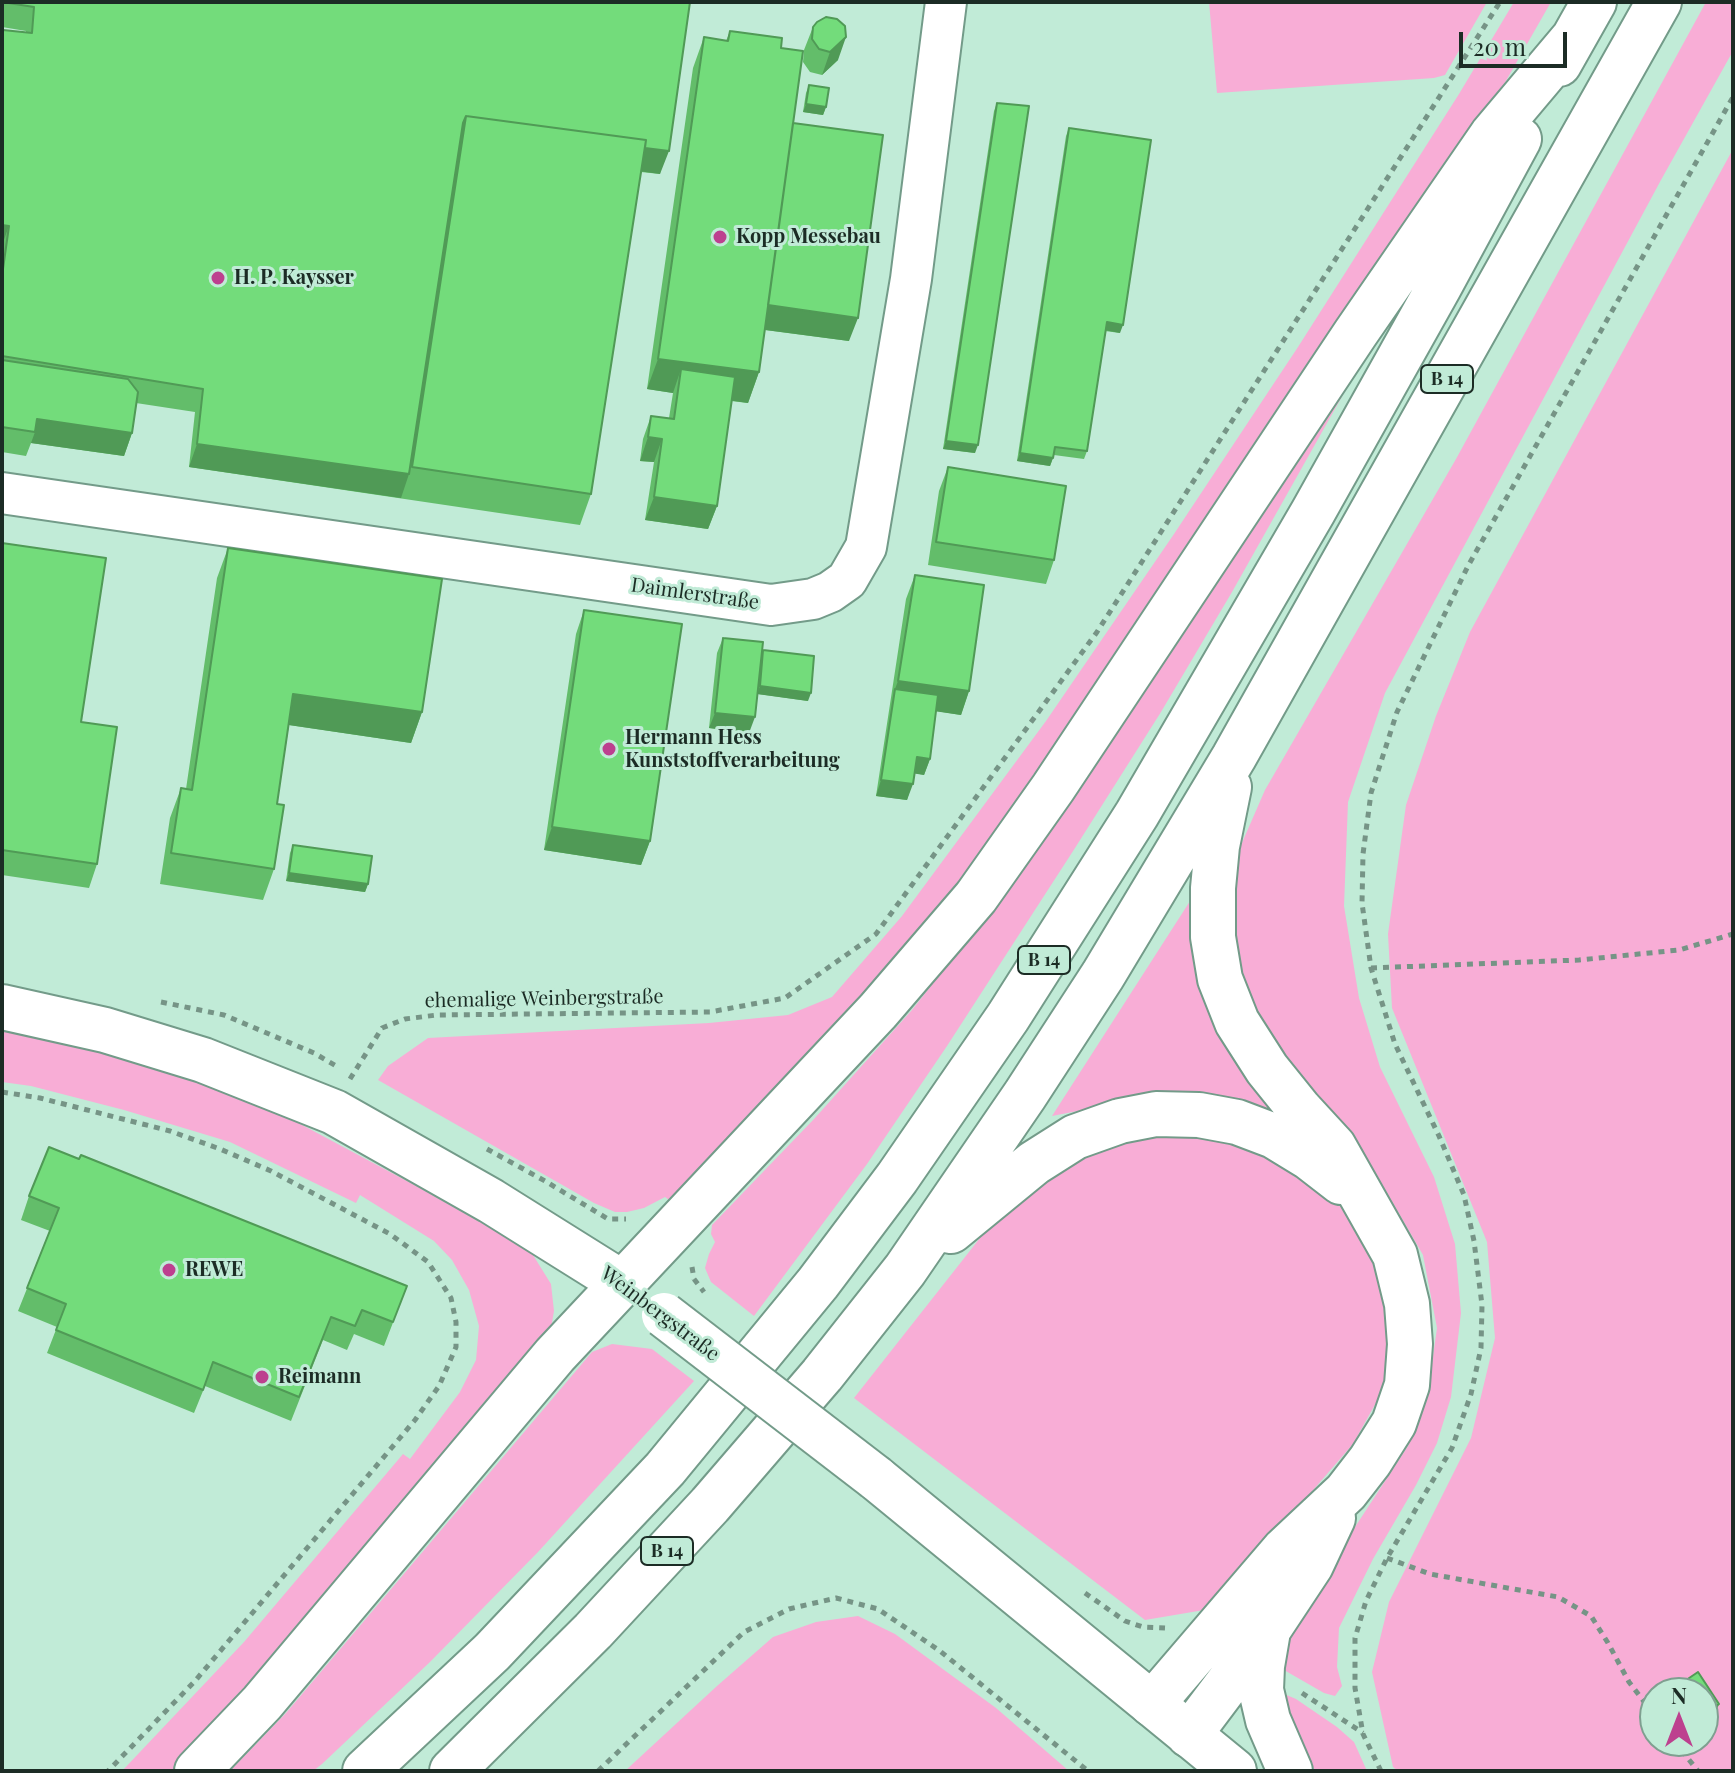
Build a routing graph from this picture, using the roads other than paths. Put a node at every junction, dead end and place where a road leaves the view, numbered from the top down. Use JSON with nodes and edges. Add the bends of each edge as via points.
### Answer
{"nodes":[{"id":1,"x":946,"y":2,"type":"edge"},
{"id":2,"x":1594,"y":2,"type":"edge"},
{"id":3,"x":1659,"y":2,"type":"edge"},
{"id":4,"x":1572,"y":40,"type":"junction"},
{"id":5,"x":2,"y":493,"type":"edge"},
{"id":6,"x":1234,"y":757,"type":"junction"},
{"id":7,"x":2,"y":1007,"type":"edge"},
{"id":8,"x":1365,"y":1201,"type":"junction"},
{"id":9,"x":905,"y":1270,"type":"junction"},
{"id":10,"x":622,"y":1283,"type":"junction"},
{"id":11,"x":1346,"y":1492,"type":"junction"},
{"id":12,"x":1268,"y":1630,"type":"junction"},
{"id":13,"x":1152,"y":1704,"type":"junction"},
{"id":14,"x":1189,"y":1735,"type":"junction"},
{"id":15,"x":197,"y":1771,"type":"edge"},
{"id":16,"x":365,"y":1771,"type":"edge"},
{"id":17,"x":452,"y":1771,"type":"edge"},
{"id":18,"x":1234,"y":1771,"type":"edge"},
{"id":19,"x":1290,"y":1771,"type":"edge"}],
"edges":[{"from":1,"to":5,"type":"street","name":"Daimlerstraße","via":[[911,279],[866,547],[847,580],[830,592],[771,605]]},
{"from":2,"to":4,"type":"main road","number":"B 14"},
{"from":3,"to":6,"type":"main road","number":"B 14"},
{"from":4,"to":10,"type":"main road","via":[[1492,135],[976,897],[878,1011]]},
{"from":4,"to":16,"type":"main road","number":"B 14","via":[[1350,446],[1137,814],[1008,1017],[897,1178],[665,1469],[492,1652]]},
{"from":6,"to":8,"type":"main road","via":[[1213,888],[1220,979],[1237,1022],[1267,1069],[1334,1147]]},
{"from":6,"to":9,"type":"main road","number":"B 14","via":[[1103,975]]},
{"from":7,"to":10,"type":"main road","name":"Weinbergstraße","via":[[105,1030],[203,1060],[334,1112]]},
{"from":8,"to":9,"type":"main road","via":[[1274,1136],[1237,1122],[1156,1114],[1075,1137],[991,1196]]},
{"from":8,"to":11,"type":"main road","via":[[1395,1255],[1410,1344],[1407,1385],[1394,1423]]},
{"from":9,"to":17,"type":"main road","number":"B 14","via":[[710,1505]]},
{"from":10,"to":13,"type":"main road","name":"Weinbergstraße","bridge":true,"via":[[876,1478]]},
{"from":10,"to":15,"type":"main road","via":[[555,1355],[262,1703]]},
{"from":11,"to":12,"type":"main road","via":[[1311,1565]]},
{"from":11,"to":13,"type":"main road","via":[[1284,1550]]},
{"from":12,"to":14,"type":"main road"},
{"from":12,"to":19,"type":"main road","via":[[1261,1690]]},
{"from":13,"to":14,"type":"main road","name":"Weinbergstraße"},
{"from":14,"to":18,"type":"main road","name":"Weinbergstraße"}]}
